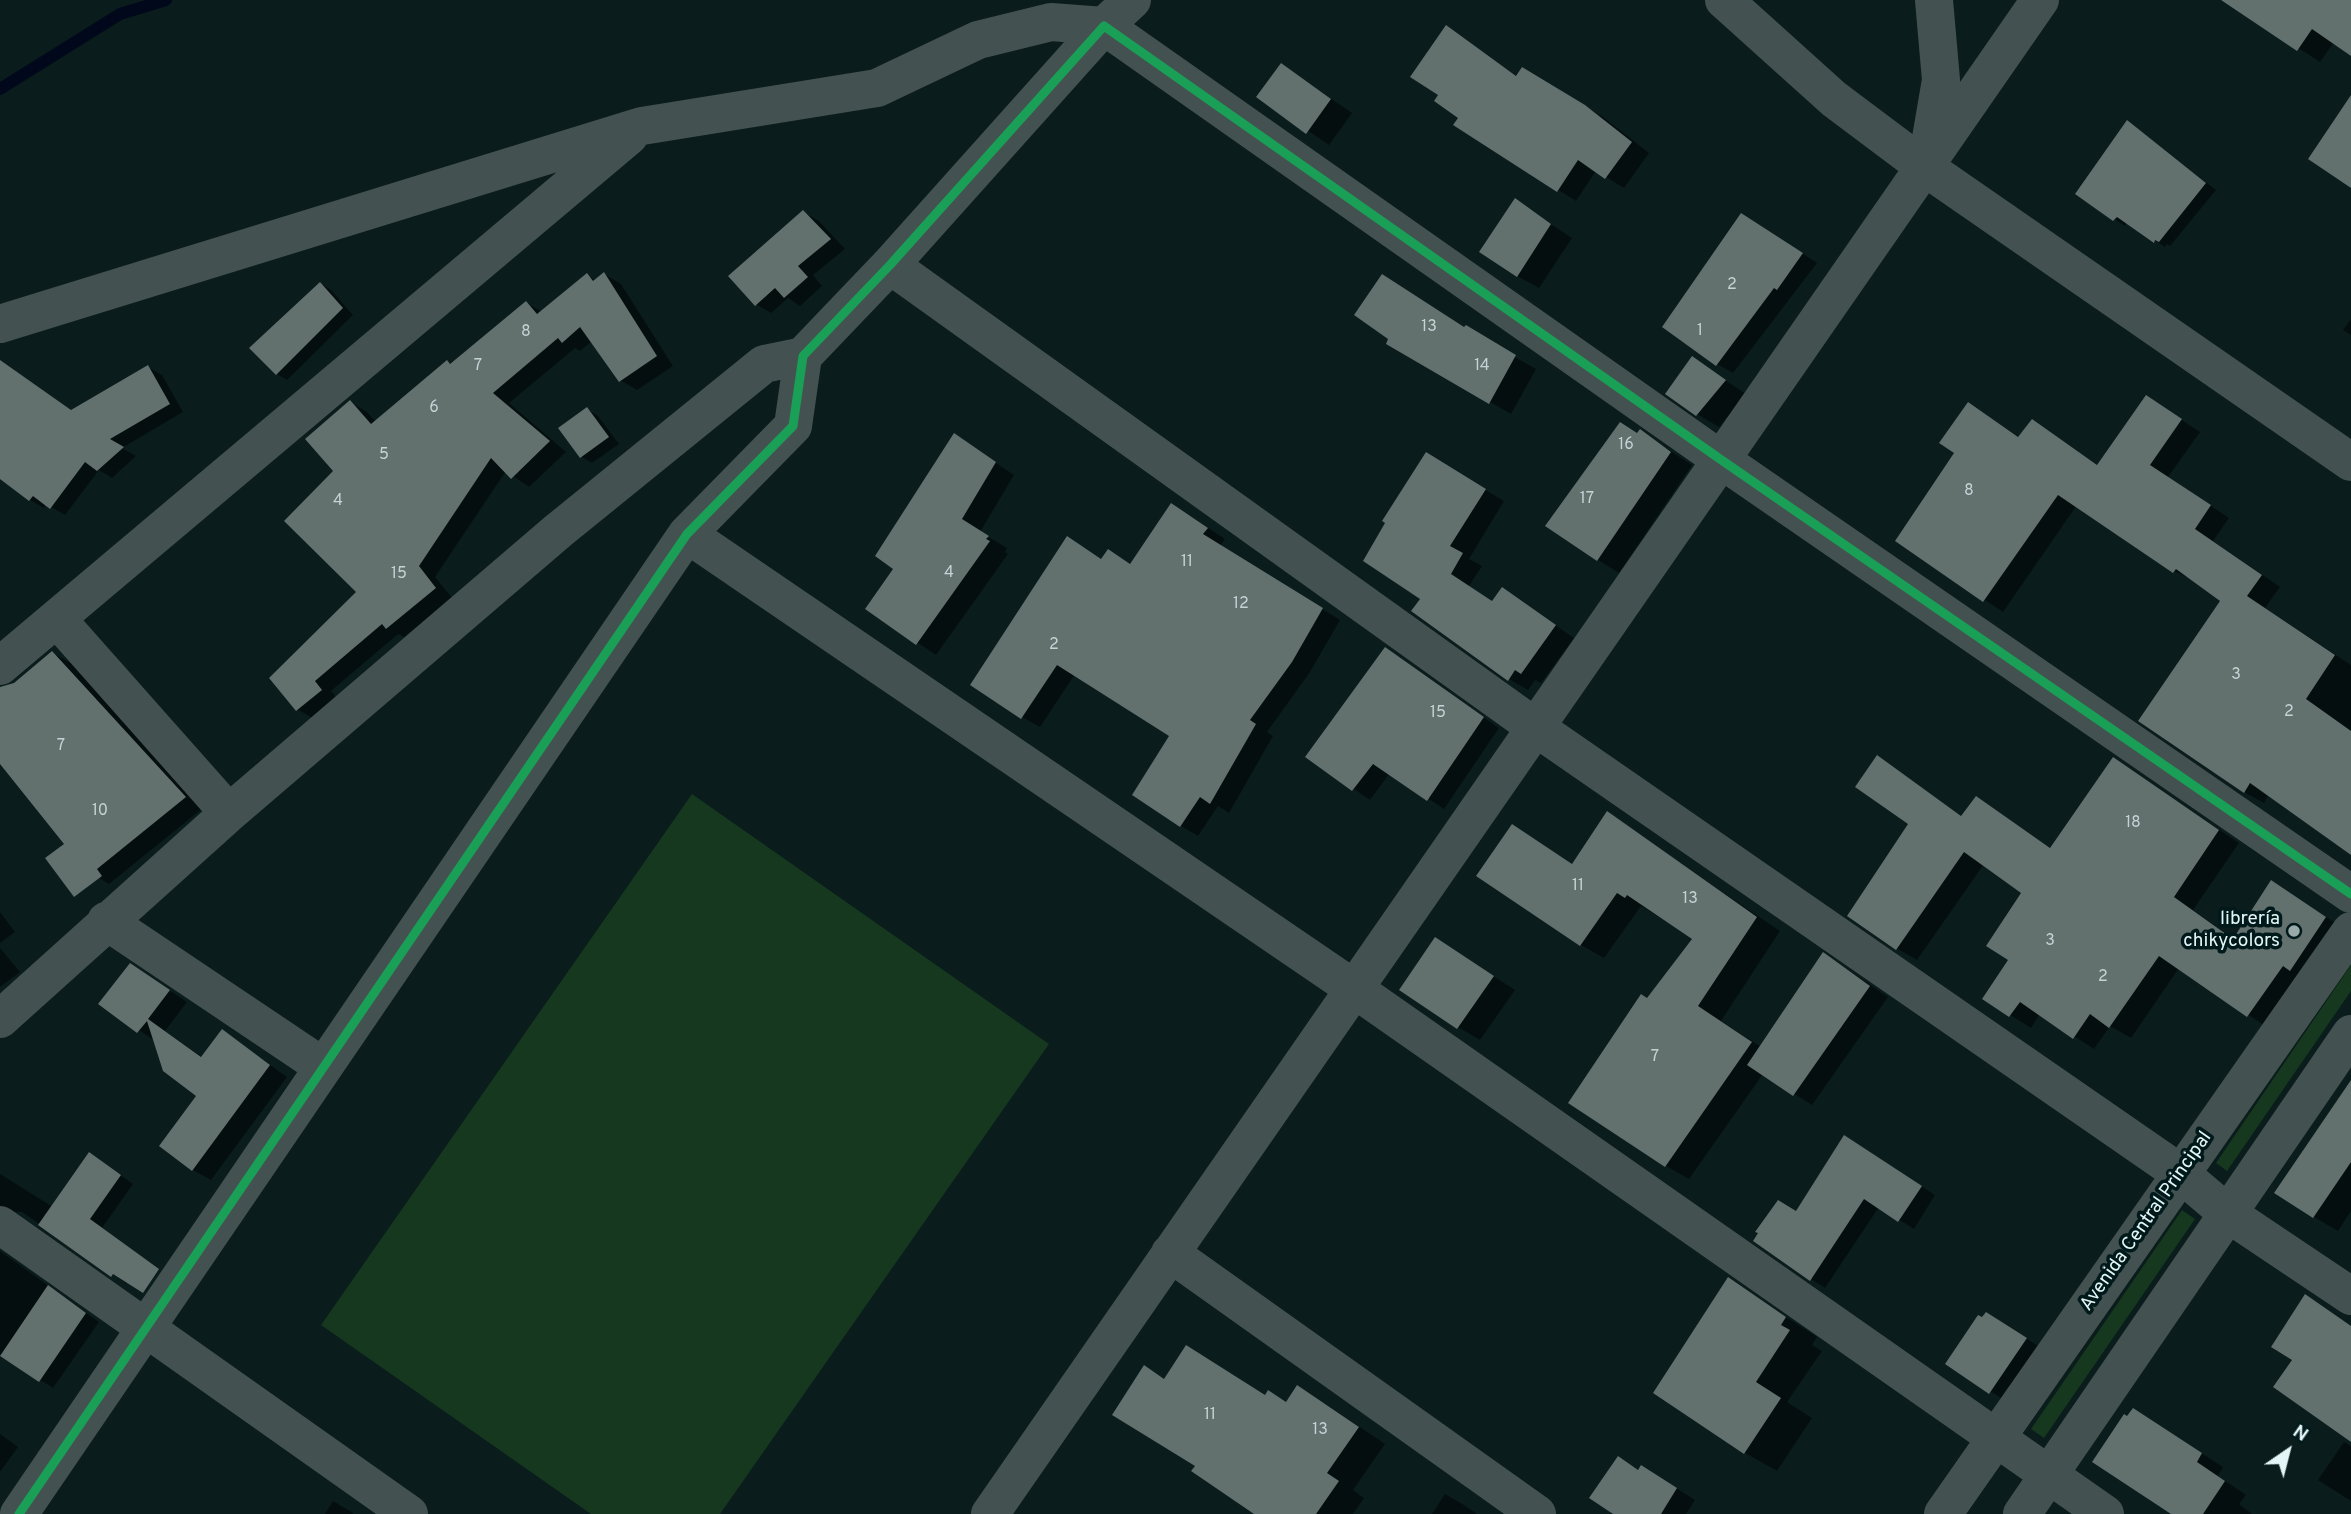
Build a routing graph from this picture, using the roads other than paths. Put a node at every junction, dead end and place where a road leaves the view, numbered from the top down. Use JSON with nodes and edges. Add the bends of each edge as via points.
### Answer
{"nodes":[{"id":1,"x":1132,"y":0,"type":"edge"},
{"id":2,"x":1724,"y":0,"type":"edge"},
{"id":3,"x":1934,"y":0,"type":"edge"},
{"id":4,"x":2040,"y":0,"type":"edge"},
{"id":5,"x":1104,"y":26,"type":"junction"},
{"id":6,"x":642,"y":126,"type":"junction"},
{"id":7,"x":1926,"y":168,"type":"junction"},
{"id":8,"x":890,"y":265,"type":"junction"},
{"id":9,"x":0,"y":324,"type":"edge"},
{"id":10,"x":803,"y":356,"type":"junction"},
{"id":11,"x":1720,"y":459,"type":"junction"},
{"id":12,"x":2351,"y":462,"type":"edge"},
{"id":13,"x":687,"y":534,"type":"junction"},
{"id":14,"x":57,"y":619,"type":"junction"},
{"id":15,"x":0,"y":666,"type":"edge"},
{"id":16,"x":1535,"y":727,"type":"junction"},
{"id":17,"x":229,"y":813,"type":"junction"},
{"id":18,"x":2351,"y":894,"type":"edge"},
{"id":19,"x":106,"y":921,"type":"junction"},
{"id":20,"x":2351,"y":931,"type":"edge"},
{"id":21,"x":1353,"y":988,"type":"junction"},
{"id":22,"x":0,"y":1018,"type":"edge"},
{"id":23,"x":2351,"y":1034,"type":"edge"},
{"id":24,"x":322,"y":1066,"type":"junction"},
{"id":25,"x":2180,"y":1173,"type":"junction"},
{"id":26,"x":2227,"y":1213,"type":"junction"},
{"id":27,"x":0,"y":1225,"type":"edge"},
{"id":28,"x":1170,"y":1254,"type":"junction"},
{"id":29,"x":2351,"y":1296,"type":"edge"},
{"id":30,"x":146,"y":1331,"type":"junction"},
{"id":31,"x":1998,"y":1437,"type":"junction"},
{"id":32,"x":2049,"y":1475,"type":"junction"},
{"id":33,"x":19,"y":1514,"type":"edge"},
{"id":34,"x":409,"y":1514,"type":"edge"},
{"id":35,"x":990,"y":1514,"type":"edge"},
{"id":36,"x":1537,"y":1514,"type":"edge"},
{"id":37,"x":1943,"y":1514,"type":"edge"},
{"id":38,"x":2022,"y":1514,"type":"edge"},
{"id":39,"x":2105,"y":1514,"type":"edge"}],
"edges":[{"from":1,"to":5,"type":"street"},
{"from":2,"to":7,"type":"street","via":[[1834,99]]},
{"from":3,"to":7,"type":"street","via":[[1941,80]]},
{"from":4,"to":7,"type":"street"},
{"from":5,"to":6,"type":"street","via":[[1051,22],[978,40],[877,88]]},
{"from":5,"to":8,"type":"street"},
{"from":5,"to":11,"type":"street"},
{"from":6,"to":9,"type":"street"},
{"from":6,"to":14,"type":"street"},
{"from":7,"to":11,"type":"street"},
{"from":7,"to":12,"type":"street"},
{"from":8,"to":10,"type":"street"},
{"from":8,"to":16,"type":"street"},
{"from":10,"to":13,"type":"street","via":[[793,426]]},
{"from":10,"to":17,"type":"street","via":[[764,364],[558,531]]},
{"from":11,"to":16,"type":"street"},
{"from":11,"to":18,"type":"street"},
{"from":13,"to":21,"type":"street"},
{"from":13,"to":24,"type":"street"},
{"from":14,"to":15,"type":"street"},
{"from":14,"to":17,"type":"street"},
{"from":16,"to":21,"type":"street"},
{"from":16,"to":25,"type":"street"},
{"from":17,"to":19,"type":"street"},
{"from":19,"to":22,"type":"street"},
{"from":19,"to":24,"type":"street"},
{"from":20,"to":25,"type":"street","name":"Avenida Central Principal"},
{"from":21,"to":28,"type":"street"},
{"from":21,"to":31,"type":"street"},
{"from":23,"to":26,"type":"street"},
{"from":24,"to":30,"type":"street"},
{"from":25,"to":26,"type":"street"},
{"from":25,"to":31,"type":"street","name":"Avenida Central Principal"},
{"from":26,"to":29,"type":"street"},
{"from":26,"to":32,"type":"street"},
{"from":27,"to":30,"type":"street"},
{"from":28,"to":35,"type":"street"},
{"from":28,"to":36,"type":"street"},
{"from":30,"to":33,"type":"street"},
{"from":30,"to":34,"type":"street"},
{"from":31,"to":32,"type":"street"},
{"from":31,"to":37,"type":"street","name":"Avenida Central Principal"},
{"from":32,"to":38,"type":"street"},
{"from":32,"to":39,"type":"street"}]}
